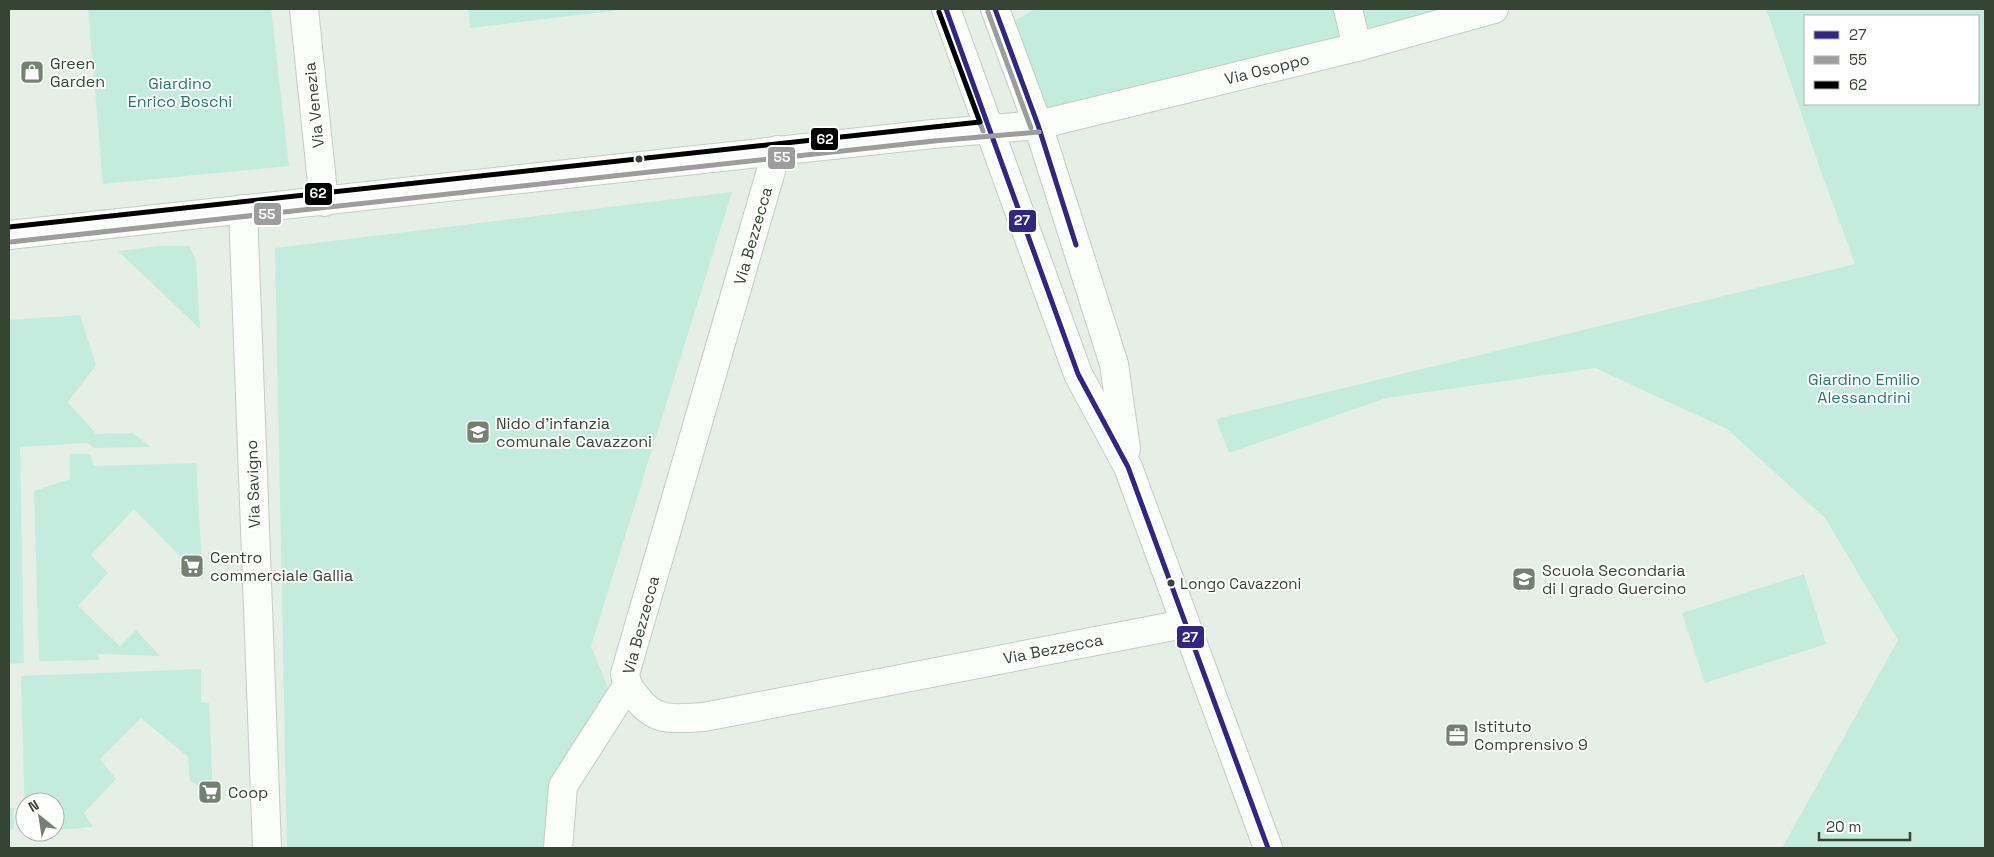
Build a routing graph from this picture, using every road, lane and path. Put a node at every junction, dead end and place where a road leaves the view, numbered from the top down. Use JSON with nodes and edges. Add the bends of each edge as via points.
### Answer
{"nodes":[{"id":1,"x":304,"y":9,"type":"edge"},
{"id":2,"x":946,"y":9,"type":"edge"},
{"id":3,"x":995,"y":9,"type":"edge"},
{"id":4,"x":1348,"y":9,"type":"edge"},
{"id":5,"x":1494,"y":9,"type":"edge"},
{"id":6,"x":1356,"y":47,"type":"junction"},
{"id":7,"x":1038,"y":125,"type":"junction"},
{"id":8,"x":990,"y":128,"type":"junction"},
{"id":9,"x":777,"y":150,"type":"junction"},
{"id":10,"x":324,"y":202,"type":"junction"},
{"id":11,"x":244,"y":209,"type":"junction"},
{"id":12,"x":9,"y":235,"type":"edge"},
{"id":13,"x":1128,"y":467,"type":"junction"},
{"id":14,"x":1184,"y":624,"type":"junction"},
{"id":15,"x":627,"y":686,"type":"junction"},
{"id":16,"x":267,"y":848,"type":"edge"},
{"id":17,"x":558,"y":848,"type":"edge"},
{"id":18,"x":1268,"y":848,"type":"edge"}],
"edges":[{"from":1,"to":10,"type":"street","name":"Via Venezia"},
{"from":2,"to":8,"type":"street"},
{"from":3,"to":7,"type":"street"},
{"from":4,"to":6,"type":"street"},
{"from":5,"to":6,"type":"street","name":"Via Osoppo"},
{"from":6,"to":7,"type":"street","name":"Via Osoppo"},
{"from":7,"to":8,"type":"street","name":"Via Osoppo"},
{"from":7,"to":13,"type":"street","via":[[1114,364]]},
{"from":8,"to":9,"type":"street","name":"Via Osoppo"},
{"from":8,"to":13,"type":"street","via":[[1078,374]]},
{"from":9,"to":10,"type":"street","name":"Via Osoppo"},
{"from":9,"to":15,"type":"street","name":"Via Bezzecca","via":[[625,674]]},
{"from":10,"to":11,"type":"street","name":"Via Osoppo"},
{"from":11,"to":12,"type":"street","name":"Via Osoppo"},
{"from":11,"to":16,"type":"street","name":"Via Savigno"},
{"from":13,"to":14,"type":"street"},
{"from":14,"to":15,"type":"street","name":"Via Bezzecca","via":[[704,717],[669,719],[647,711]]},
{"from":14,"to":18,"type":"street"},
{"from":15,"to":17,"type":"street","via":[[563,786]]}]}
